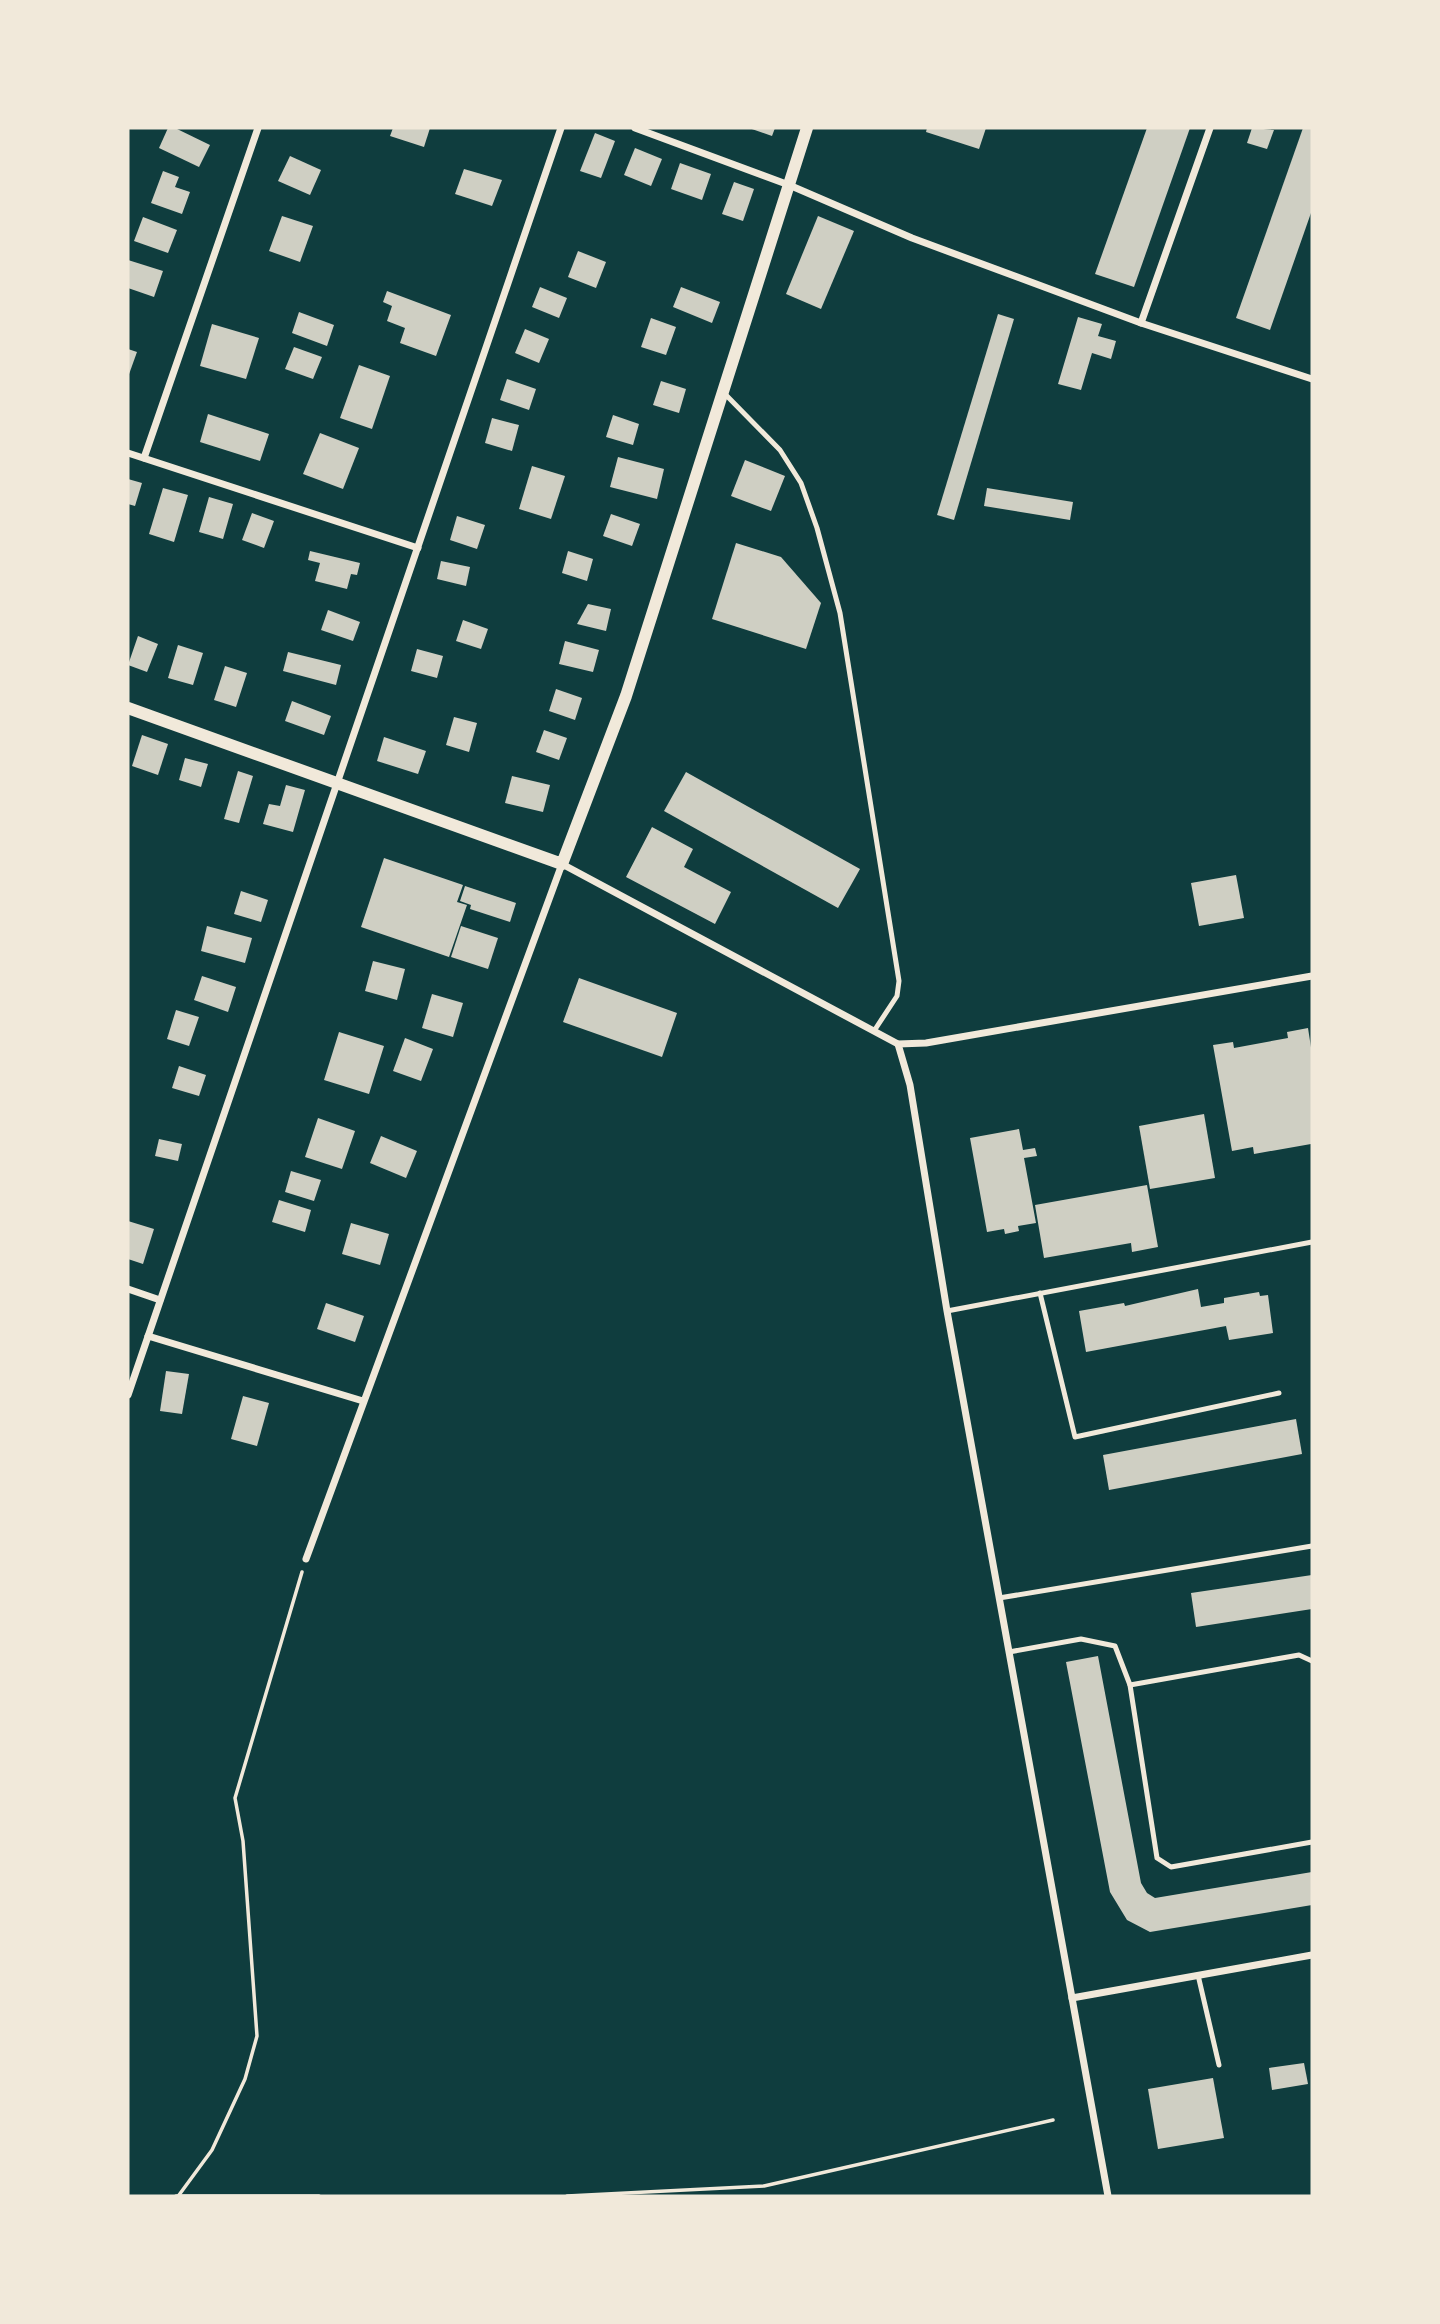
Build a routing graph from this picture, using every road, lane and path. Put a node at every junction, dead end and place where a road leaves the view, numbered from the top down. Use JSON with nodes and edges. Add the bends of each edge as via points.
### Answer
{"nodes":[{"id":1,"x":258,"y":128,"type":"edge"},
{"id":2,"x":561,"y":128,"type":"edge"},
{"id":3,"x":635,"y":128,"type":"edge"},
{"id":4,"x":807,"y":128,"type":"edge"},
{"id":5,"x":1210,"y":128,"type":"edge"},
{"id":6,"x":789,"y":185,"type":"junction"},
{"id":7,"x":1141,"y":323,"type":"junction"},
{"id":8,"x":1312,"y":379,"type":"edge"},
{"id":9,"x":723,"y":392,"type":"junction"},
{"id":10,"x":128,"y":453,"type":"edge"},
{"id":11,"x":144,"y":458,"type":"junction"},
{"id":12,"x":418,"y":548,"type":"junction"},
{"id":13,"x":128,"y":708,"type":"edge"},
{"id":14,"x":337,"y":782,"type":"junction"},
{"id":15,"x":562,"y":864,"type":"junction"},
{"id":16,"x":1312,"y":976,"type":"edge"},
{"id":17,"x":874,"y":1031,"type":"junction"},
{"id":18,"x":898,"y":1044,"type":"junction"},
{"id":19,"x":1312,"y":1242,"type":"edge"},
{"id":20,"x":128,"y":1289,"type":"edge"},
{"id":21,"x":1040,"y":1293,"type":"junction"},
{"id":22,"x":160,"y":1300,"type":"junction"},
{"id":23,"x":947,"y":1311,"type":"junction"},
{"id":24,"x":148,"y":1336,"type":"junction"},
{"id":25,"x":1279,"y":1393,"type":"dead end"},
{"id":26,"x":128,"y":1395,"type":"edge"},
{"id":27,"x":363,"y":1401,"type":"junction"},
{"id":28,"x":1312,"y":1546,"type":"edge"},
{"id":29,"x":306,"y":1559,"type":"joint"},
{"id":30,"x":999,"y":1598,"type":"junction"},
{"id":31,"x":1009,"y":1652,"type":"junction"},
{"id":32,"x":1312,"y":1661,"type":"edge"},
{"id":33,"x":1130,"y":1685,"type":"junction"},
{"id":34,"x":1312,"y":1842,"type":"edge"},
{"id":35,"x":1312,"y":1955,"type":"edge"},
{"id":36,"x":1198,"y":1975,"type":"junction"},
{"id":37,"x":1072,"y":1998,"type":"junction"},
{"id":38,"x":1219,"y":2065,"type":"dead end"},
{"id":39,"x":1053,"y":2120,"type":"dead end"},
{"id":40,"x":177,"y":2196,"type":"edge"},
{"id":41,"x":319,"y":2196,"type":"edge"},
{"id":42,"x":567,"y":2196,"type":"edge"},
{"id":43,"x":1108,"y":2196,"type":"edge"}],
"edges":[{"from":1,"to":11,"type":"street"},
{"from":2,"to":12,"type":"street"},
{"from":3,"to":6,"type":"street"},
{"from":4,"to":6,"type":"street"},
{"from":5,"to":7,"type":"street"},
{"from":6,"to":7,"type":"street","via":[[912,238]]},
{"from":6,"to":9,"type":"street"},
{"from":7,"to":8,"type":"street"},
{"from":9,"to":15,"type":"street","via":[[621,709]]},
{"from":9,"to":17,"type":"lane","via":[[780,450],[801,483],[840,613],[899,981],[897,996]]},
{"from":10,"to":11,"type":"street"},
{"from":11,"to":12,"type":"street"},
{"from":12,"to":14,"type":"street"},
{"from":13,"to":14,"type":"street"},
{"from":14,"to":15,"type":"street"},
{"from":14,"to":22,"type":"street"},
{"from":15,"to":17,"type":"street"},
{"from":15,"to":27,"type":"street"},
{"from":16,"to":18,"type":"street","via":[[926,1043]]},
{"from":17,"to":18,"type":"street"},
{"from":18,"to":23,"type":"street","via":[[910,1085]]},
{"from":19,"to":21,"type":"lane"},
{"from":20,"to":22,"type":"street"},
{"from":21,"to":23,"type":"lane"},
{"from":21,"to":25,"type":"lane","via":[[1075,1437]]},
{"from":22,"to":24,"type":"street"},
{"from":23,"to":30,"type":"street"},
{"from":24,"to":26,"type":"street"},
{"from":24,"to":27,"type":"street"},
{"from":27,"to":29,"type":"street"},
{"from":28,"to":30,"type":"lane"},
{"from":29,"to":40,"type":"path","via":[[235,1798],[257,2036],[245,2078],[212,2150]]},
{"from":30,"to":31,"type":"street"},
{"from":31,"to":33,"type":"lane","via":[[1081,1639],[1115,1646]]},
{"from":31,"to":37,"type":"street"},
{"from":32,"to":33,"type":"lane","via":[[1299,1655]]},
{"from":33,"to":34,"type":"lane","via":[[1157,1858],[1171,1867]]},
{"from":35,"to":36,"type":"street"},
{"from":36,"to":37,"type":"street"},
{"from":36,"to":38,"type":"lane"},
{"from":37,"to":43,"type":"street"},
{"from":39,"to":42,"type":"path","via":[[764,2186]]},
{"from":40,"to":41,"type":"path"}]}
